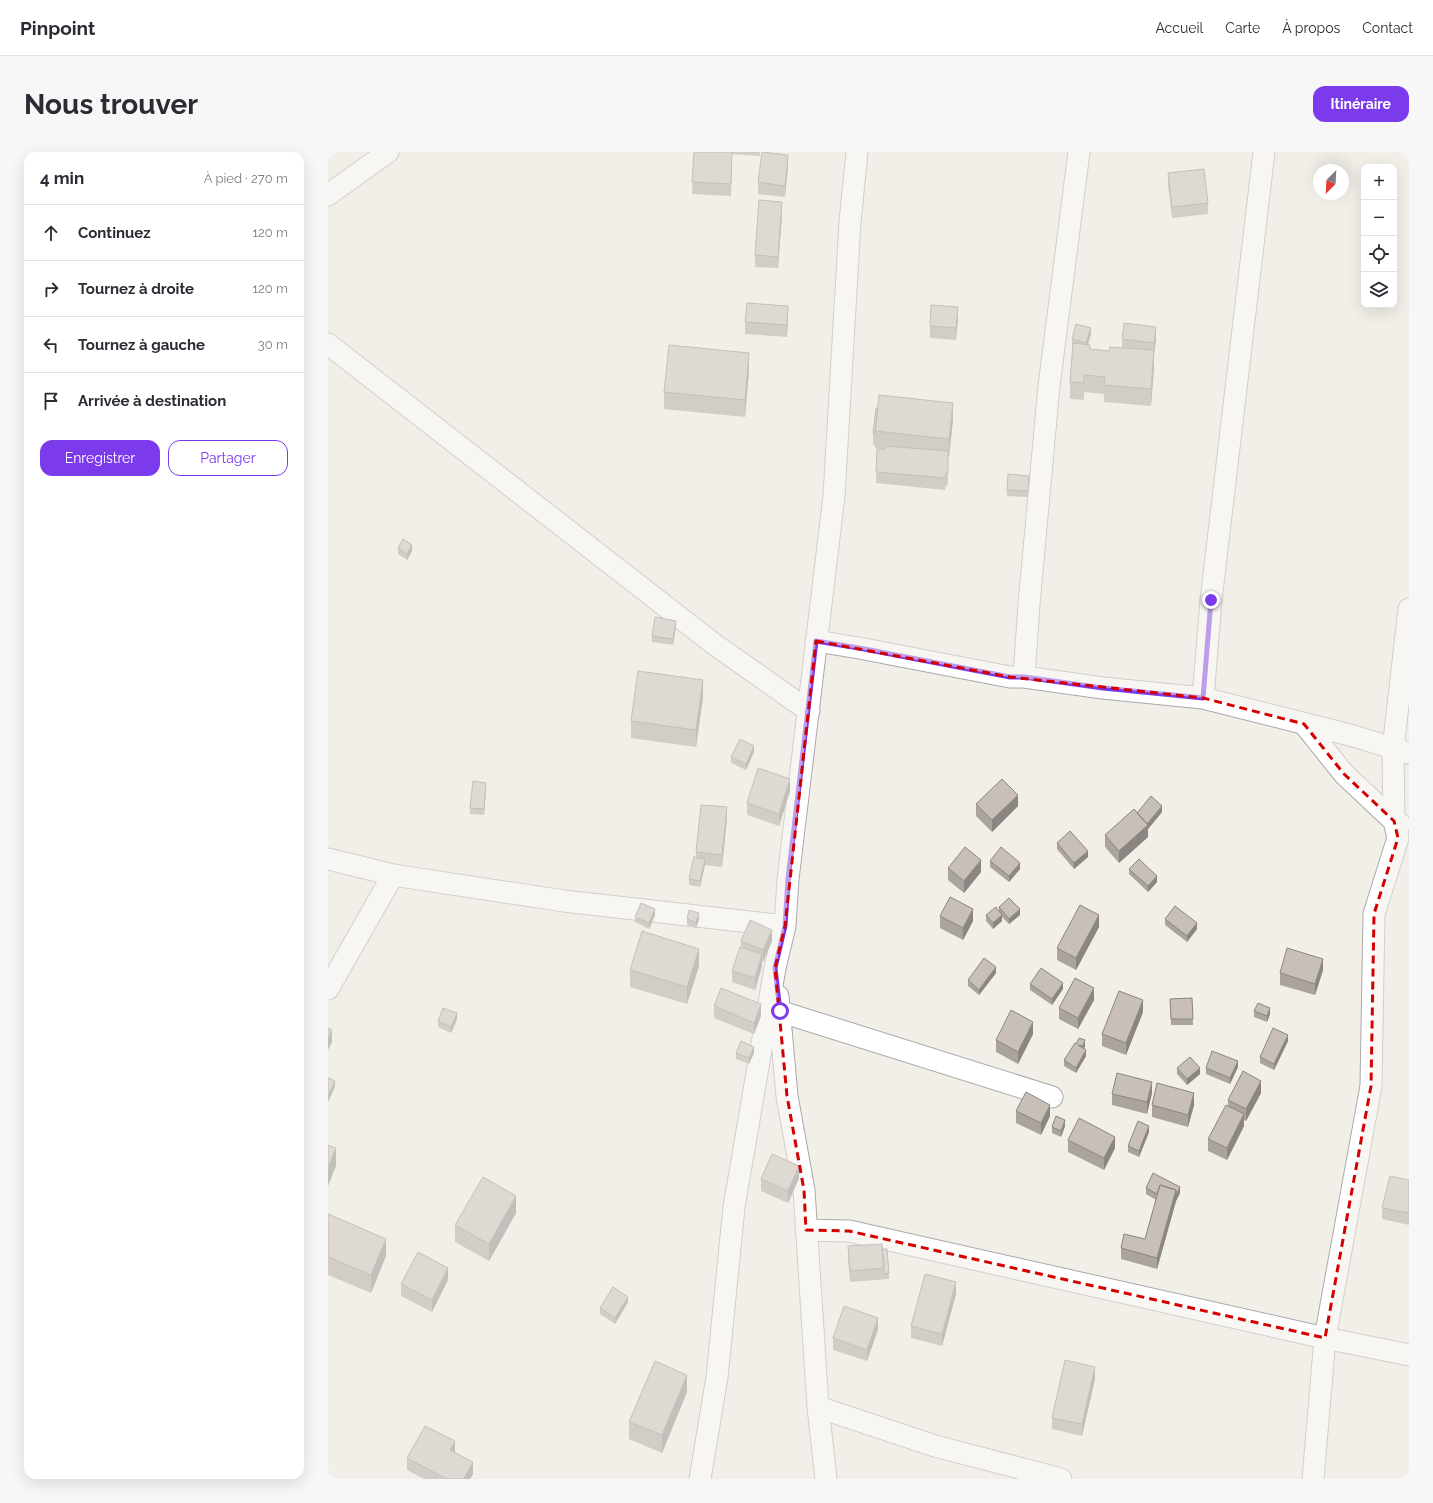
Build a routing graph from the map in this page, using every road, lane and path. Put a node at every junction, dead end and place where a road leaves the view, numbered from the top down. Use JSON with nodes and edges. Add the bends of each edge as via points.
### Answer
{"nodes":[{"id":1,"x":388,"y":152,"type":"edge"},
{"id":2,"x":857,"y":152,"type":"edge"},
{"id":3,"x":1079,"y":152,"type":"edge"},
{"id":4,"x":1264,"y":152,"type":"edge"},
{"id":5,"x":328,"y":195,"type":"edge"},
{"id":6,"x":328,"y":344,"type":"edge"},
{"id":7,"x":1409,"y":609,"type":"edge"},
{"id":8,"x":816,"y":641,"type":"junction"},
{"id":9,"x":1024,"y":677,"type":"junction"},
{"id":10,"x":1203,"y":698,"type":"junction"},
{"id":11,"x":809,"y":711,"type":"junction"},
{"id":12,"x":1304,"y":724,"type":"junction"},
{"id":13,"x":1401,"y":751,"type":"edge"},
{"id":14,"x":1401,"y":825,"type":"edge"},
{"id":15,"x":328,"y":859,"type":"edge"},
{"id":16,"x":393,"y":875,"type":"junction"},
{"id":17,"x":785,"y":926,"type":"junction"},
{"id":18,"x":328,"y":989,"type":"edge"},
{"id":19,"x":774,"y":1010,"type":"junction"},
{"id":20,"x":1052,"y":1097,"type":"dead end"},
{"id":21,"x":806,"y":1230,"type":"junction"},
{"id":22,"x":1325,"y":1338,"type":"junction"},
{"id":23,"x":1409,"y":1355,"type":"edge"},
{"id":24,"x":818,"y":1407,"type":"junction"},
{"id":25,"x":700,"y":1479,"type":"edge"},
{"id":26,"x":826,"y":1479,"type":"edge"},
{"id":27,"x":1061,"y":1479,"type":"edge"},
{"id":28,"x":1313,"y":1479,"type":"edge"}],
"edges":[{"from":1,"to":5,"type":"street"},
{"from":2,"to":8,"type":"street","via":[[850,222],[834,496]]},
{"from":3,"to":9,"type":"street","via":[[1049,386]]},
{"from":4,"to":10,"type":"street","via":[[1211,600]]},
{"from":6,"to":11,"type":"street","via":[[714,644]]},
{"from":7,"to":13,"type":"street"},
{"from":8,"to":9,"type":"street","via":[[1010,677]]},
{"from":8,"to":11,"type":"street"},
{"from":9,"to":10,"type":"street"},
{"from":10,"to":12,"type":"street"},
{"from":11,"to":17,"type":"street","via":[[788,879]]},
{"from":12,"to":13,"type":"street"},
{"from":12,"to":14,"type":"street","via":[[1344,774]]},
{"from":13,"to":14,"type":"street"},
{"from":14,"to":22,"type":"street","via":[[1374,914],[1370,1086]]},
{"from":15,"to":16,"type":"street"},
{"from":16,"to":17,"type":"street","via":[[564,901]]},
{"from":16,"to":18,"type":"street"},
{"from":17,"to":19,"type":"street","via":[[775,968]]},
{"from":19,"to":20,"type":"street"},
{"from":19,"to":21,"type":"street","via":[[804,1190]]},
{"from":19,"to":25,"type":"street","via":[[734,1207],[717,1377]]},
{"from":21,"to":22,"type":"street","via":[[850,1231]]},
{"from":21,"to":24,"type":"street"},
{"from":22,"to":23,"type":"street"},
{"from":22,"to":28,"type":"street"},
{"from":24,"to":26,"type":"street"},
{"from":24,"to":27,"type":"street","via":[[935,1446]]}]}
